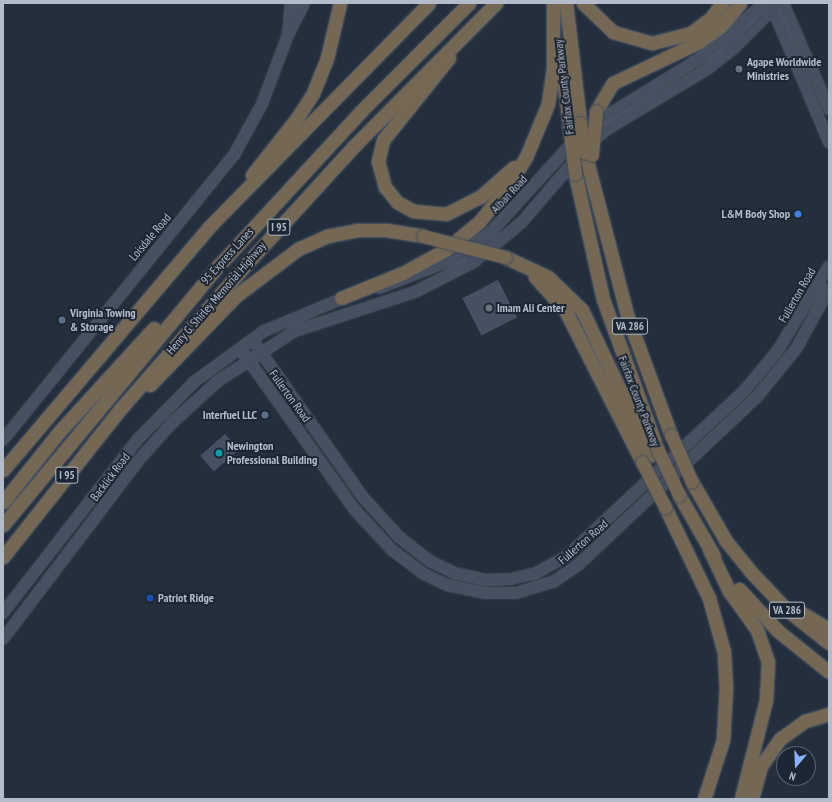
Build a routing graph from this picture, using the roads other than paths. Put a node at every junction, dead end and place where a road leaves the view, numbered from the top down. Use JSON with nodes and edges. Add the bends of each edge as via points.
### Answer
{"nodes":[{"id":1,"x":291,"y":3,"type":"edge"},
{"id":2,"x":304,"y":3,"type":"edge"},
{"id":3,"x":340,"y":3,"type":"edge"},
{"id":4,"x":429,"y":3,"type":"edge"},
{"id":5,"x":469,"y":3,"type":"edge"},
{"id":6,"x":496,"y":3,"type":"edge"},
{"id":7,"x":554,"y":3,"type":"edge"},
{"id":8,"x":566,"y":3,"type":"edge"},
{"id":9,"x":583,"y":3,"type":"edge"},
{"id":10,"x":722,"y":3,"type":"edge"},
{"id":11,"x":740,"y":3,"type":"edge"},
{"id":12,"x":764,"y":3,"type":"edge"},
{"id":13,"x":783,"y":3,"type":"edge"},
{"id":14,"x":774,"y":5,"type":"edge"},
{"id":15,"x":466,"y":32,"type":"junction"},
{"id":16,"x":288,"y":35,"type":"junction"},
{"id":17,"x":829,"y":109,"type":"edge"},
{"id":18,"x":573,"y":135,"type":"junction"},
{"id":19,"x":829,"y":142,"type":"edge"},
{"id":20,"x":532,"y":143,"type":"junction"},
{"id":21,"x":586,"y":157,"type":"junction"},
{"id":22,"x":234,"y":203,"type":"junction"},
{"id":23,"x":220,"y":264,"type":"junction"},
{"id":24,"x":829,"y":266,"type":"edge"},
{"id":25,"x":829,"y":289,"type":"edge"},
{"id":26,"x":341,"y":298,"type":"junction"},
{"id":27,"x":252,"y":339,"type":"junction"},
{"id":28,"x":239,"y":348,"type":"junction"},
{"id":29,"x":260,"y":350,"type":"junction"},
{"id":30,"x":247,"y":358,"type":"junction"},
{"id":31,"x":103,"y":430,"type":"junction"},
{"id":32,"x":3,"y":440,"type":"edge"},
{"id":33,"x":650,"y":455,"type":"junction"},
{"id":34,"x":3,"y":470,"type":"edge"},
{"id":35,"x":3,"y":502,"type":"edge"},
{"id":36,"x":3,"y":525,"type":"edge"},
{"id":37,"x":709,"y":549,"type":"junction"},
{"id":38,"x":3,"y":557,"type":"edge"},
{"id":39,"x":751,"y":572,"type":"junction"},
{"id":40,"x":3,"y":613,"type":"edge"},
{"id":41,"x":829,"y":629,"type":"edge"},
{"id":42,"x":3,"y":639,"type":"edge"},
{"id":43,"x":829,"y":643,"type":"edge"},
{"id":44,"x":829,"y":672,"type":"edge"},
{"id":45,"x":829,"y":714,"type":"edge"},
{"id":46,"x":704,"y":799,"type":"edge"},
{"id":47,"x":741,"y":799,"type":"edge"},
{"id":48,"x":752,"y":799,"type":"edge"}],
"edges":[{"from":1,"to":16,"type":"main road","name":"Loisdale Road"},
{"from":2,"to":16,"type":"main road","name":"Loisdale Road"},
{"from":3,"to":22,"type":"highway","via":[[327,58],[308,101]]},
{"from":4,"to":22,"type":"highway"},
{"from":5,"to":23,"type":"highway","name":"95 Express Lanes","via":[[341,132]]},
{"from":6,"to":15,"type":"highway","name":"Henry G. Shirley Memorial Highway","number":"I 95"},
{"from":7,"to":18,"type":"highway","name":"Fairfax County Parkway","number":"VA 286"},
{"from":7,"to":20,"type":"highway","via":[[551,89]]},
{"from":8,"to":21,"type":"highway","name":"Fairfax County Parkway","number":"VA 286","bridge":true},
{"from":9,"to":10,"type":"highway","via":[[613,32],[652,43],[691,33],[711,18]]},
{"from":11,"to":21,"type":"highway","bridge":true,"via":[[726,22],[699,42],[613,83],[596,112]]},
{"from":12,"to":18,"type":"main road","name":"Alban Road","via":[[713,50]]},
{"from":13,"to":17,"type":"main road"},
{"from":14,"to":19,"type":"main road"},
{"from":14,"to":21,"type":"main road","via":[[735,48],[706,70],[606,130]]},
{"from":15,"to":20,"type":"highway","via":[[437,75],[386,135],[378,161],[385,188],[396,202],[413,211],[433,216],[453,212],[497,183]]},
{"from":15,"to":31,"type":"highway","name":"Henry G. Shirley Memorial Highway","number":"I 95","via":[[275,231]]},
{"from":16,"to":32,"type":"main road","name":"Loisdale Road","via":[[262,104],[224,169]]},
{"from":18,"to":26,"type":"main road","name":"Alban Road","via":[[497,226],[458,257],[394,284]]},
{"from":18,"to":33,"type":"highway","name":"Fairfax County Parkway","number":"VA 286","bridge":true,"via":[[575,174],[609,318]]},
{"from":20,"to":26,"type":"highway","via":[[519,170],[493,206],[455,243],[413,268]]},
{"from":21,"to":29,"type":"main road","via":[[522,222],[474,262],[415,292],[306,326]]},
{"from":21,"to":39,"type":"highway","name":"Fairfax County Parkway","number":"VA 286","bridge":true,"via":[[599,214],[635,340],[670,435],[692,482],[726,541]]},
{"from":22,"to":34,"type":"highway","via":[[143,301]]},
{"from":23,"to":35,"type":"highway","via":[[137,345]]},
{"from":23,"to":36,"type":"highway","name":"95 Express Lanes"},
{"from":24,"to":29,"type":"main road","name":"Fullerton Road","via":[[778,350],[744,391],[567,556],[545,569],[511,580],[485,580],[455,573],[430,561],[399,537],[362,496]]},
{"from":25,"to":30,"type":"main road","name":"Fullerton Road","via":[[796,349],[756,398],[578,565],[543,586],[516,593],[484,593],[447,585],[422,573],[392,550],[354,509]]},
{"from":26,"to":27,"type":"main road","name":"Alban Road","via":[[291,318]]},
{"from":27,"to":28,"type":"main road","name":"Alban Road"},
{"from":27,"to":29,"type":"main road","name":"Fullerton Road"},
{"from":28,"to":30,"type":"main road","name":"Fullerton Road"},
{"from":28,"to":40,"type":"main road","name":"Backlick Road","via":[[194,382],[138,439]]},
{"from":29,"to":30,"type":"main road","name":"Backlick Road"},
{"from":30,"to":42,"type":"main road","name":"Backlick Road","via":[[195,401],[148,449]]},
{"from":31,"to":33,"type":"highway","bridge":true,"via":[[237,295],[288,254],[327,236],[357,230],[386,230],[423,236],[503,259],[537,278],[561,304]]},
{"from":31,"to":38,"type":"highway","name":"Henry G. Shirley Memorial Highway","number":"I 95"},
{"from":33,"to":37,"type":"highway","name":"Fairfax County Parkway","number":"VA 286","bridge":true,"via":[[679,495]]},
{"from":33,"to":46,"type":"highway","bridge":true,"via":[[665,507],[708,598],[724,652],[726,687],[723,740]]},
{"from":37,"to":44,"type":"highway","name":"Fairfax County Parkway","number":"VA 286","via":[[764,616]]},
{"from":37,"to":47,"type":"highway","via":[[730,591],[757,630],[768,662],[766,700]]},
{"from":39,"to":41,"type":"highway"},
{"from":39,"to":43,"type":"highway","name":"Fairfax County Parkway","number":"VA 286","via":[[787,610]]},
{"from":45,"to":48,"type":"highway","via":[[805,721],[780,739],[761,766]]}]}
